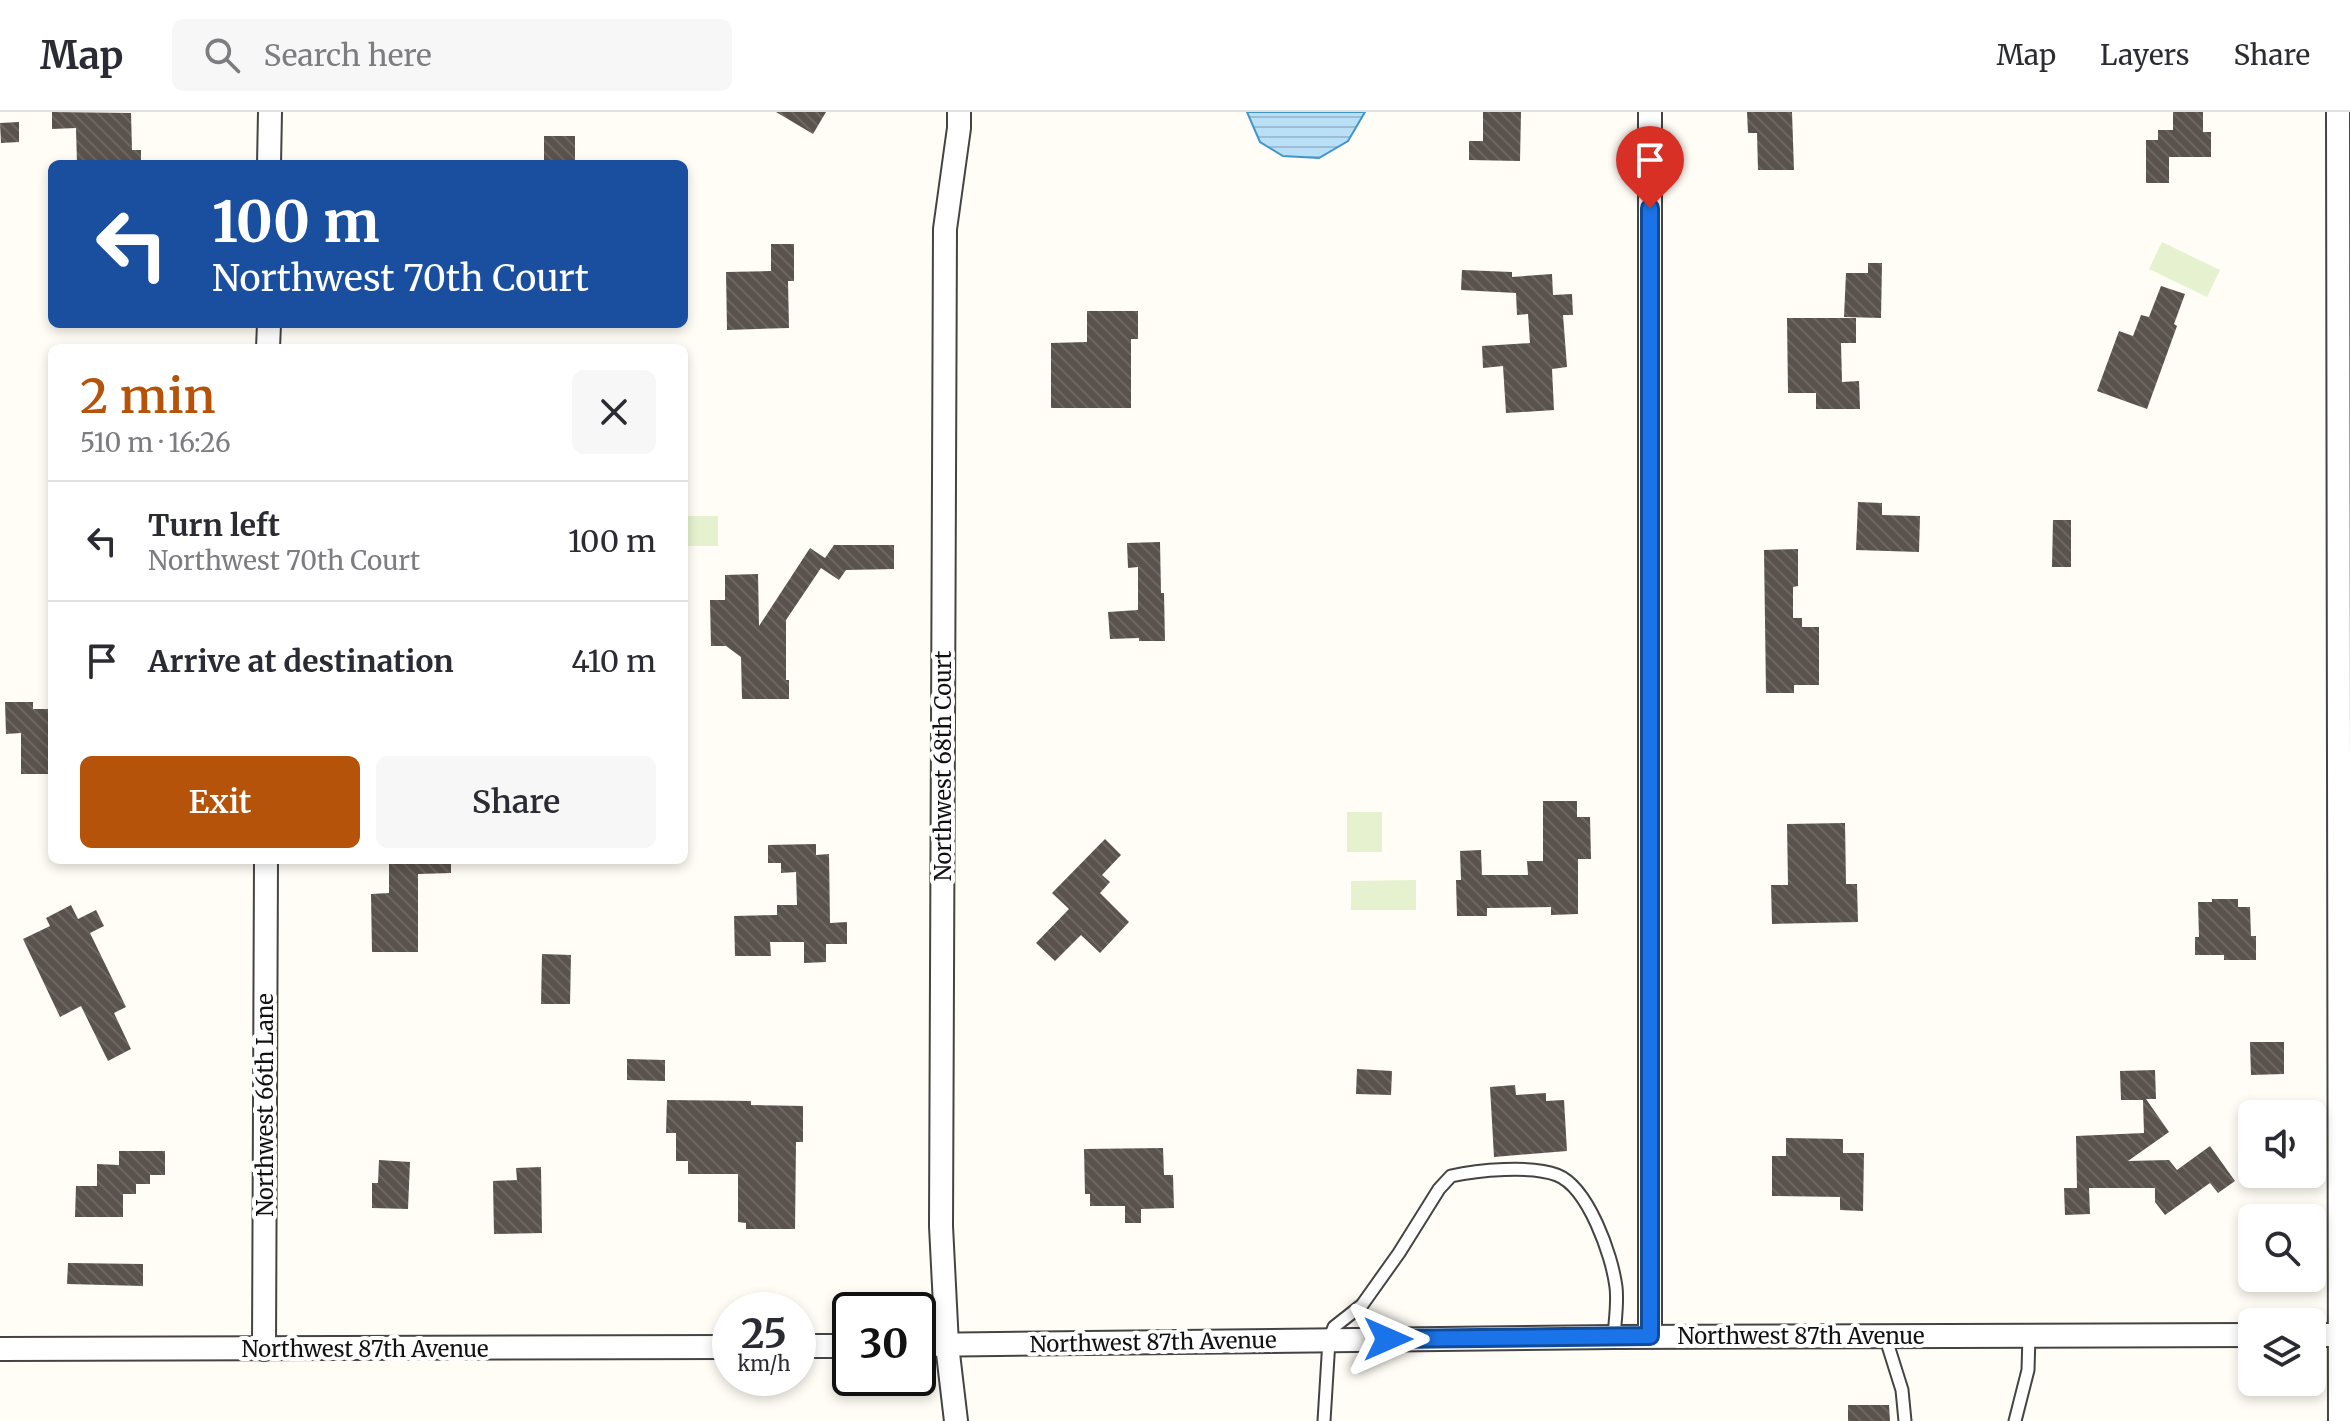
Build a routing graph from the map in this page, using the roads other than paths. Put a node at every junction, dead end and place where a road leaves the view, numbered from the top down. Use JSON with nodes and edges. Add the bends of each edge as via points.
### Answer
{"nodes":[{"id":1,"x":270,"y":112,"type":"edge"},
{"id":2,"x":959,"y":112,"type":"edge"},
{"id":3,"x":1650,"y":112,"type":"edge"},
{"id":4,"x":2338,"y":112,"type":"edge"},
{"id":5,"x":269,"y":160,"type":"edge"},
{"id":6,"x":266,"y":864,"type":"edge"},
{"id":7,"x":2238,"y":1335,"type":"edge"},
{"id":8,"x":2326,"y":1335,"type":"edge"},
{"id":9,"x":2339,"y":1335,"type":"junction"},
{"id":10,"x":1650,"y":1336,"type":"junction"},
{"id":11,"x":1885,"y":1336,"type":"junction"},
{"id":12,"x":2029,"y":1336,"type":"junction"},
{"id":13,"x":1614,"y":1337,"type":"junction"},
{"id":14,"x":1329,"y":1340,"type":"junction"},
{"id":15,"x":936,"y":1345,"type":"edge"},
{"id":16,"x":947,"y":1345,"type":"junction"},
{"id":17,"x":712,"y":1347,"type":"edge"},
{"id":18,"x":0,"y":1349,"type":"edge"},
{"id":19,"x":264,"y":1349,"type":"junction"},
{"id":20,"x":956,"y":1421,"type":"edge"},
{"id":21,"x":1324,"y":1421,"type":"edge"},
{"id":22,"x":1905,"y":1421,"type":"edge"},
{"id":23,"x":2015,"y":1421,"type":"edge"},
{"id":24,"x":2340,"y":1421,"type":"edge"}],
"edges":[{"from":1,"to":5,"type":"street"},
{"from":2,"to":16,"type":"street","name":"Northwest 68th Court","via":[[945,229],[941,1226]]},
{"from":3,"to":10,"type":"street"},
{"from":4,"to":9,"type":"street"},
{"from":6,"to":19,"type":"street","name":"Northwest 66th Lane"},
{"from":7,"to":12,"type":"street","name":"Northwest 87th Avenue"},
{"from":8,"to":9,"type":"street"},
{"from":9,"to":24,"type":"street"},
{"from":10,"to":11,"type":"street","name":"Northwest 87th Avenue"},
{"from":10,"to":13,"type":"street","name":"Northwest 87th Avenue"},
{"from":11,"to":12,"type":"street","name":"Northwest 87th Avenue"},
{"from":11,"to":22,"type":"lane","via":[[1902,1390]]},
{"from":12,"to":23,"type":"lane","via":[[2028,1370]]},
{"from":13,"to":14,"type":"street","name":"Northwest 87th Avenue"},
{"from":13,"to":14,"type":"lane","via":[[1614,1271],[1586,1201],[1559,1175],[1523,1170],[1451,1176],[1362,1305],[1334,1327]]},
{"from":14,"to":16,"type":"street","name":"Northwest 87th Avenue"},
{"from":14,"to":21,"type":"lane"},
{"from":15,"to":16,"type":"street","name":"Northwest 87th Avenue"},
{"from":16,"to":20,"type":"street","name":"Northwest 68th Court"},
{"from":17,"to":19,"type":"street","name":"Northwest 87th Avenue"},
{"from":18,"to":19,"type":"street","name":"Northwest 87th Avenue"}]}
